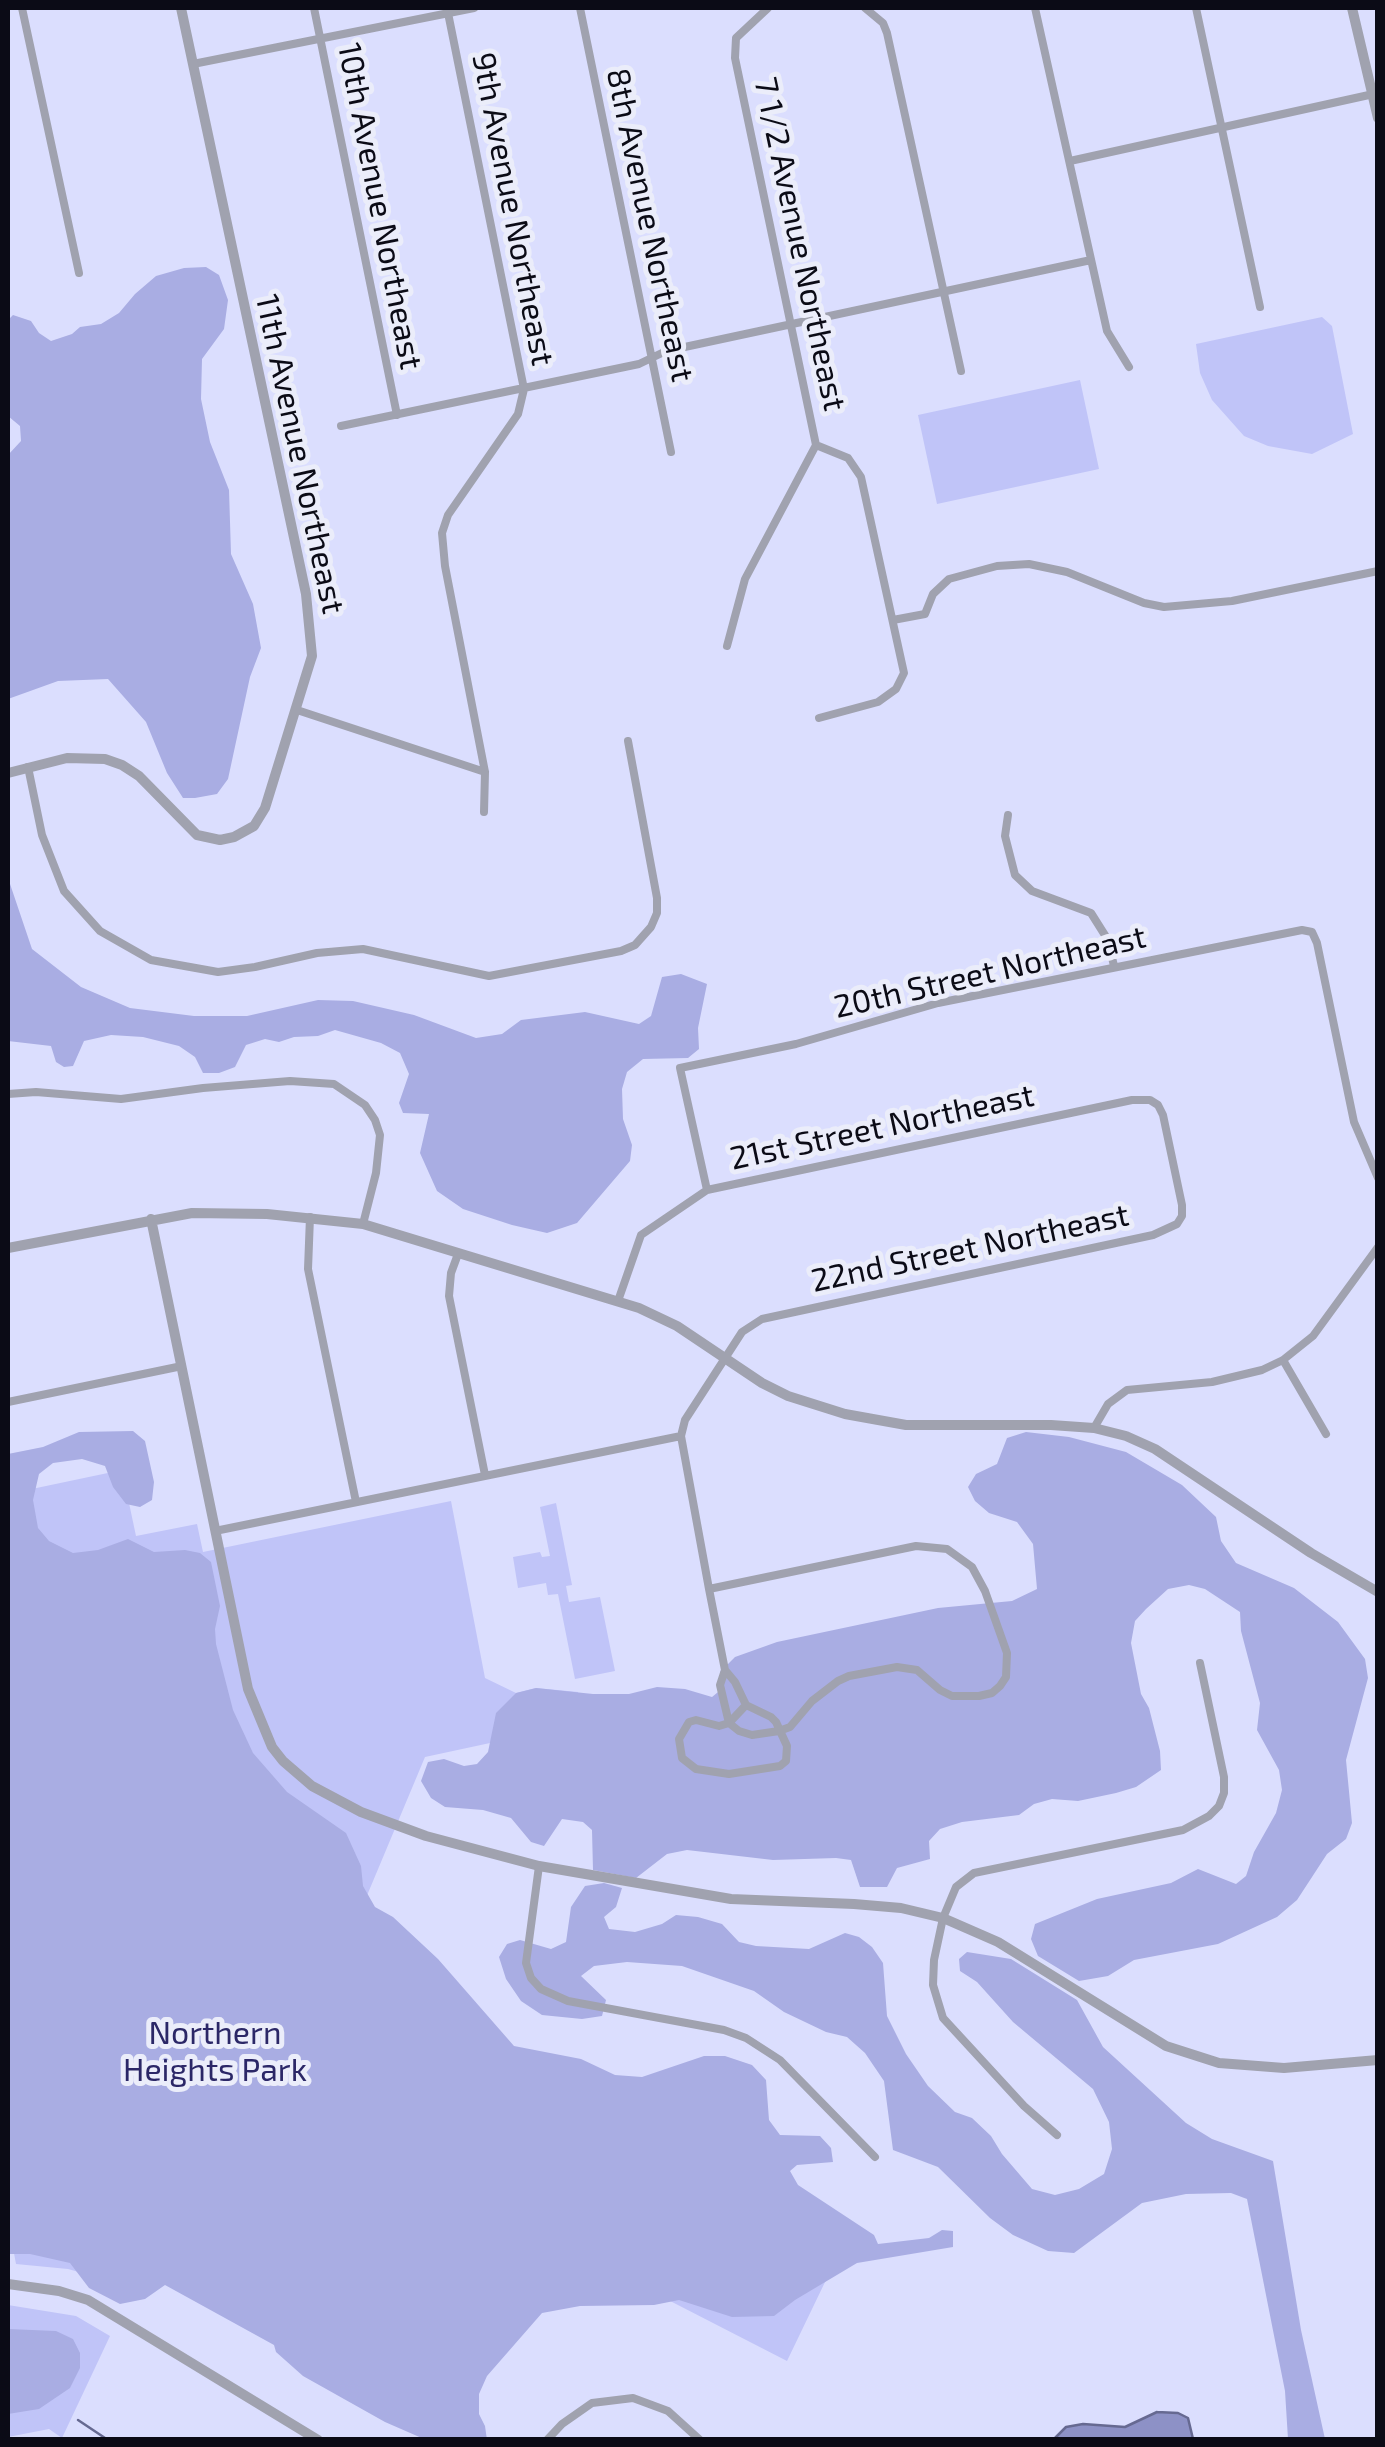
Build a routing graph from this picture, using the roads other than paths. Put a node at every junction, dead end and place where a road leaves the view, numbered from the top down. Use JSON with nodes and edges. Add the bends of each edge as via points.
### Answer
{"nodes":[{"id":1,"x":22,"y":8,"type":"edge"},
{"id":2,"x":181,"y":8,"type":"edge"},
{"id":3,"x":314,"y":8,"type":"edge"},
{"id":4,"x":474,"y":8,"type":"edge"},
{"id":5,"x":580,"y":8,"type":"edge"},
{"id":6,"x":768,"y":8,"type":"edge"},
{"id":7,"x":865,"y":8,"type":"edge"},
{"id":8,"x":1036,"y":8,"type":"edge"},
{"id":9,"x":1196,"y":8,"type":"edge"},
{"id":10,"x":1352,"y":8,"type":"edge"},
{"id":11,"x":448,"y":10,"type":"edge"},
{"id":12,"x":320,"y":38,"type":"junction"},
{"id":13,"x":193,"y":64,"type":"junction"},
{"id":14,"x":1375,"y":94,"type":"edge"},
{"id":15,"x":1378,"y":118,"type":"edge"},
{"id":16,"x":1222,"y":128,"type":"junction"},
{"id":17,"x":1070,"y":161,"type":"junction"},
{"id":18,"x":1091,"y":260,"type":"junction"},
{"id":19,"x":79,"y":273,"type":"dead end"},
{"id":20,"x":945,"y":292,"type":"junction"},
{"id":21,"x":1260,"y":306,"type":"dead end"},
{"id":22,"x":792,"y":323,"type":"junction"},
{"id":23,"x":652,"y":358,"type":"junction"},
{"id":24,"x":1130,"y":368,"type":"dead end"},
{"id":25,"x":961,"y":371,"type":"dead end"},
{"id":26,"x":524,"y":389,"type":"junction"},
{"id":27,"x":397,"y":415,"type":"junction"},
{"id":28,"x":341,"y":426,"type":"dead end"},
{"id":29,"x":816,"y":444,"type":"junction"},
{"id":30,"x":671,"y":452,"type":"dead end"},
{"id":31,"x":1378,"y":571,"type":"edge"},
{"id":32,"x":893,"y":620,"type":"junction"},
{"id":33,"x":727,"y":646,"type":"dead end"},
{"id":34,"x":297,"y":710,"type":"junction"},
{"id":35,"x":818,"y":718,"type":"dead end"},
{"id":36,"x":628,"y":741,"type":"dead end"},
{"id":37,"x":28,"y":767,"type":"junction"},
{"id":38,"x":8,"y":772,"type":"edge"},
{"id":39,"x":486,"y":772,"type":"junction"},
{"id":40,"x":484,"y":812,"type":"dead end"},
{"id":41,"x":1008,"y":815,"type":"dead end"},
{"id":42,"x":1114,"y":966,"type":"junction"},
{"id":43,"x":8,"y":1094,"type":"edge"},
{"id":44,"x":1173,"y":1160,"type":"joint"},
{"id":45,"x":1378,"y":1178,"type":"edge"},
{"id":46,"x":707,"y":1190,"type":"junction"},
{"id":47,"x":310,"y":1217,"type":"junction"},
{"id":48,"x":151,"y":1219,"type":"junction"},
{"id":49,"x":363,"y":1224,"type":"junction"},
{"id":50,"x":1378,"y":1247,"type":"edge"},
{"id":51,"x":8,"y":1248,"type":"edge"},
{"id":52,"x":458,"y":1254,"type":"junction"},
{"id":53,"x":618,"y":1301,"type":"junction"},
{"id":54,"x":723,"y":1358,"type":"junction"},
{"id":55,"x":1283,"y":1360,"type":"junction"},
{"id":56,"x":182,"y":1366,"type":"junction"},
{"id":57,"x":8,"y":1402,"type":"edge"},
{"id":58,"x":1094,"y":1428,"type":"junction"},
{"id":59,"x":1326,"y":1434,"type":"dead end"},
{"id":60,"x":681,"y":1436,"type":"junction"},
{"id":61,"x":485,"y":1475,"type":"junction"},
{"id":62,"x":356,"y":1502,"type":"junction"},
{"id":63,"x":216,"y":1531,"type":"junction"},
{"id":64,"x":709,"y":1589,"type":"junction"},
{"id":65,"x":1378,"y":1592,"type":"edge"},
{"id":66,"x":1200,"y":1663,"type":"dead end"},
{"id":67,"x":725,"y":1670,"type":"junction"},
{"id":68,"x":746,"y":1705,"type":"junction"},
{"id":69,"x":729,"y":1723,"type":"junction"},
{"id":70,"x":779,"y":1732,"type":"junction"},
{"id":71,"x":539,"y":1866,"type":"junction"},
{"id":72,"x":943,"y":1918,"type":"junction"},
{"id":73,"x":1378,"y":2060,"type":"edge"},
{"id":74,"x":1057,"y":2135,"type":"dead end"},
{"id":75,"x":875,"y":2157,"type":"dead end"},
{"id":76,"x":8,"y":2284,"type":"edge"},
{"id":77,"x":318,"y":2440,"type":"edge"},
{"id":78,"x":548,"y":2440,"type":"edge"},
{"id":79,"x":700,"y":2440,"type":"edge"}],
"edges":[{"from":1,"to":19,"type":"street"},
{"from":2,"to":13,"type":"street","name":"11th Avenue Northeast"},
{"from":3,"to":12,"type":"street","name":"10th Avenue Northeast"},
{"from":4,"to":11,"type":"street"},
{"from":5,"to":23,"type":"street","name":"8th Avenue Northeast"},
{"from":6,"to":22,"type":"street","name":"7 1/2 Avenue Northeast","via":[[734,46]]},
{"from":7,"to":20,"type":"street","via":[[887,33]]},
{"from":8,"to":17,"type":"street"},
{"from":9,"to":16,"type":"street"},
{"from":10,"to":14,"type":"street"},
{"from":11,"to":12,"type":"street"},
{"from":11,"to":26,"type":"street","name":"9th Avenue Northeast"},
{"from":12,"to":13,"type":"street"},
{"from":12,"to":27,"type":"street","name":"10th Avenue Northeast"},
{"from":13,"to":34,"type":"street","name":"11th Avenue Northeast","via":[[310,618],[312,656]]},
{"from":14,"to":15,"type":"street"},
{"from":14,"to":16,"type":"street"},
{"from":16,"to":17,"type":"street"},
{"from":16,"to":21,"type":"street"},
{"from":17,"to":18,"type":"street"},
{"from":18,"to":20,"type":"street"},
{"from":18,"to":24,"type":"street","via":[[1107,331]]},
{"from":20,"to":22,"type":"street"},
{"from":20,"to":25,"type":"street"},
{"from":22,"to":23,"type":"street"},
{"from":22,"to":29,"type":"street","name":"7 1/2 Avenue Northeast"},
{"from":23,"to":26,"type":"street"},
{"from":23,"to":30,"type":"street","name":"8th Avenue Northeast"},
{"from":26,"to":27,"type":"street"},
{"from":26,"to":39,"type":"street","name":"9th Avenue Northeast","via":[[518,414],[442,533]]},
{"from":27,"to":28,"type":"street"},
{"from":29,"to":32,"type":"street","name":"7 1/2 Avenue Northeast","via":[[858,470]]},
{"from":29,"to":33,"type":"street","via":[[745,579]]},
{"from":31,"to":32,"type":"street","via":[[1232,601],[1164,607],[1067,572],[997,566],[949,579],[925,614]]},
{"from":32,"to":35,"type":"street","name":"7 1/2 Avenue Northeast","via":[[904,674],[896,689],[867,707]]},
{"from":34,"to":37,"type":"street","name":"11th Avenue Northeast","via":[[260,818],[246,832],[220,840],[197,835],[122,764],[87,757]]},
{"from":34,"to":39,"type":"street"},
{"from":36,"to":37,"type":"street","via":[[657,898],[644,937],[621,952],[489,976],[364,949],[218,972],[151,960],[100,930],[64,891],[42,835]]},
{"from":37,"to":38,"type":"street","name":"11th Avenue Northeast"},
{"from":39,"to":40,"type":"street","name":"9th Avenue Northeast"},
{"from":41,"to":42,"type":"street","via":[[1005,836],[1015,875],[1032,892],[1090,913],[1108,940]]},
{"from":42,"to":45,"type":"street","name":"20th Street Northeast","via":[[1288,931],[1312,932],[1354,1122]]},
{"from":42,"to":46,"type":"street","name":"20th Street Northeast","via":[[680,1068]]},
{"from":43,"to":49,"type":"street","via":[[121,1099],[290,1081],[334,1084],[364,1106],[380,1136]]},
{"from":44,"to":46,"type":"street","name":"21st Street Northeast","via":[[1158,1105],[1141,1098]]},
{"from":44,"to":54,"type":"street","name":"22nd Street Northeast","via":[[1182,1216],[1168,1230],[781,1312],[752,1324]]},
{"from":46,"to":53,"type":"street","name":"21st Street Northeast","via":[[641,1235]]},
{"from":47,"to":48,"type":"street","via":[[220,1212]]},
{"from":47,"to":49,"type":"street"},
{"from":47,"to":62,"type":"street","via":[[308,1269]]},
{"from":48,"to":51,"type":"street"},
{"from":48,"to":56,"type":"street"},
{"from":49,"to":52,"type":"street"},
{"from":50,"to":55,"type":"street","via":[[1313,1336]]},
{"from":52,"to":53,"type":"street"},
{"from":52,"to":61,"type":"street","via":[[449,1296]]},
{"from":53,"to":54,"type":"street","via":[[662,1318]]},
{"from":54,"to":58,"type":"street","via":[[788,1396],[878,1421]]},
{"from":54,"to":60,"type":"street"},
{"from":55,"to":58,"type":"street","via":[[1212,1382],[1127,1390],[1108,1404]]},
{"from":55,"to":59,"type":"street"},
{"from":56,"to":57,"type":"street"},
{"from":56,"to":63,"type":"street"},
{"from":58,"to":65,"type":"street","via":[[1155,1449]]},
{"from":60,"to":61,"type":"street"},
{"from":60,"to":64,"type":"street"},
{"from":61,"to":62,"type":"street"},
{"from":62,"to":63,"type":"street"},
{"from":63,"to":71,"type":"street","via":[[251,1700],[282,1762],[329,1796],[389,1823]]},
{"from":64,"to":67,"type":"street"},
{"from":64,"to":70,"type":"street","via":[[932,1545],[972,1566],[980,1579],[1008,1664],[992,1692],[952,1696],[907,1667],[849,1676]]},
{"from":66,"to":72,"type":"street","via":[[1224,1777],[1224,1793],[1209,1816],[1183,1830],[974,1873],[956,1887]]},
{"from":67,"to":68,"type":"street"},
{"from":67,"to":69,"type":"street","via":[[720,1685]]},
{"from":68,"to":69,"type":"street"},
{"from":68,"to":70,"type":"street","via":[[771,1716]]},
{"from":69,"to":70,"type":"street","via":[[752,1735]]},
{"from":69,"to":70,"type":"street","via":[[688,1722],[679,1739],[682,1758],[709,1773],[780,1766],[788,1754]]},
{"from":71,"to":72,"type":"street","via":[[725,1898],[885,1907]]},
{"from":71,"to":75,"type":"street","via":[[526,1947],[531,1978],[541,1990],[746,2038],[780,2060]]},
{"from":72,"to":73,"type":"street","via":[[975,1929],[1132,2028],[1194,2056],[1263,2068]]},
{"from":72,"to":74,"type":"street","via":[[933,1985],[943,2018]]},
{"from":76,"to":77,"type":"street","via":[[88,2300]]},
{"from":78,"to":79,"type":"street","via":[[592,2403],[632,2398],[668,2411]]}]}
